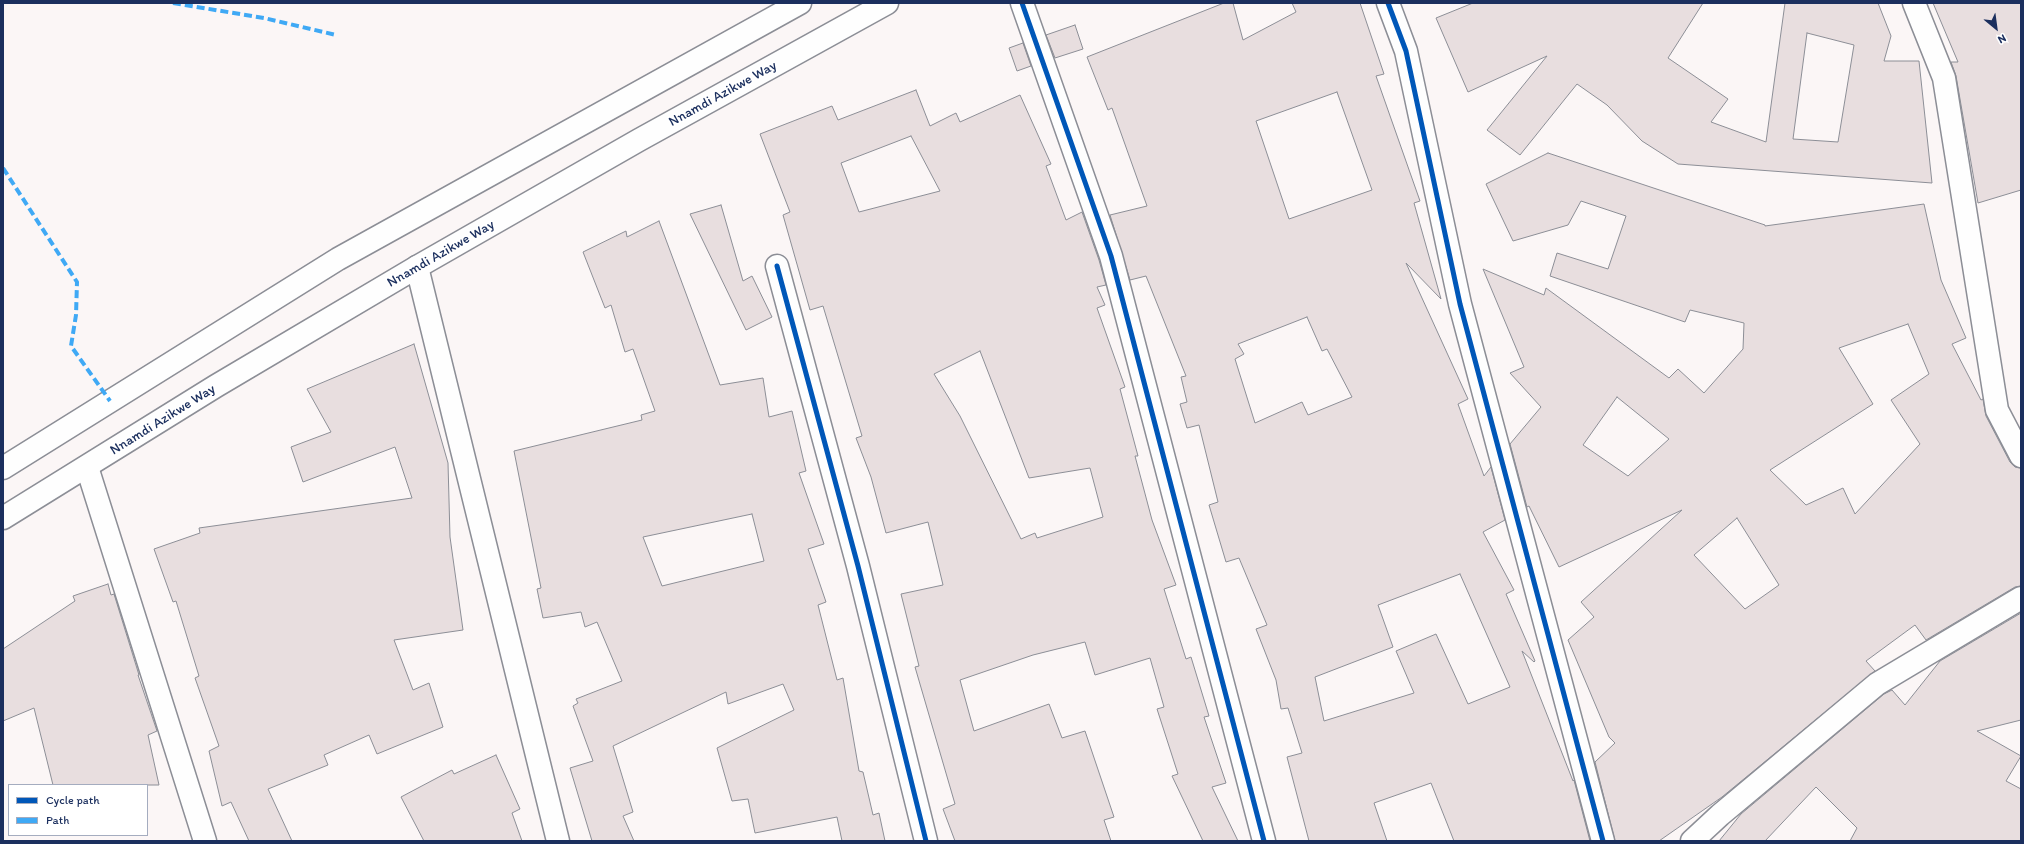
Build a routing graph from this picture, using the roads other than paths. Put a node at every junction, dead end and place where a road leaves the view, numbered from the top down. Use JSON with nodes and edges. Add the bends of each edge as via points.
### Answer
{"nodes":[{"id":1,"x":800,"y":3,"type":"edge"},
{"id":2,"x":887,"y":3,"type":"edge"},
{"id":3,"x":1022,"y":3,"type":"edge"},
{"id":4,"x":1388,"y":3,"type":"edge"},
{"id":5,"x":1914,"y":3,"type":"edge"},
{"id":6,"x":777,"y":266,"type":"dead end"},
{"id":7,"x":417,"y":267,"type":"junction"},
{"id":8,"x":2021,"y":456,"type":"edge"},
{"id":9,"x":87,"y":467,"type":"junction"},
{"id":10,"x":3,"y":468,"type":"edge"},
{"id":11,"x":3,"y":518,"type":"edge"},
{"id":12,"x":2021,"y":598,"type":"edge"},
{"id":13,"x":205,"y":841,"type":"edge"},
{"id":14,"x":558,"y":841,"type":"edge"},
{"id":15,"x":926,"y":841,"type":"edge"},
{"id":16,"x":1264,"y":841,"type":"edge"},
{"id":17,"x":1603,"y":841,"type":"edge"},
{"id":18,"x":1692,"y":841,"type":"edge"}],
"edges":[{"from":1,"to":10,"type":"main road","via":[[338,259]]},
{"from":2,"to":7,"type":"main road","name":"Nnamdi Azikwe Way","via":[[638,140]]},
{"from":3,"to":16,"type":"main road","via":[[1111,256]]},
{"from":4,"to":17,"type":"main road","via":[[1406,51],[1460,304]]},
{"from":5,"to":8,"type":"main road","via":[[1944,78],[1997,410]]},
{"from":6,"to":15,"type":"main road","via":[[858,566]]},
{"from":7,"to":9,"type":"main road","name":"Nnamdi Azikwe Way","via":[[216,386]]},
{"from":7,"to":14,"type":"main road"},
{"from":9,"to":11,"type":"main road","name":"Nnamdi Azikwe Way"},
{"from":9,"to":13,"type":"main road"},
{"from":12,"to":18,"type":"main road","via":[[1877,684]]}]}
